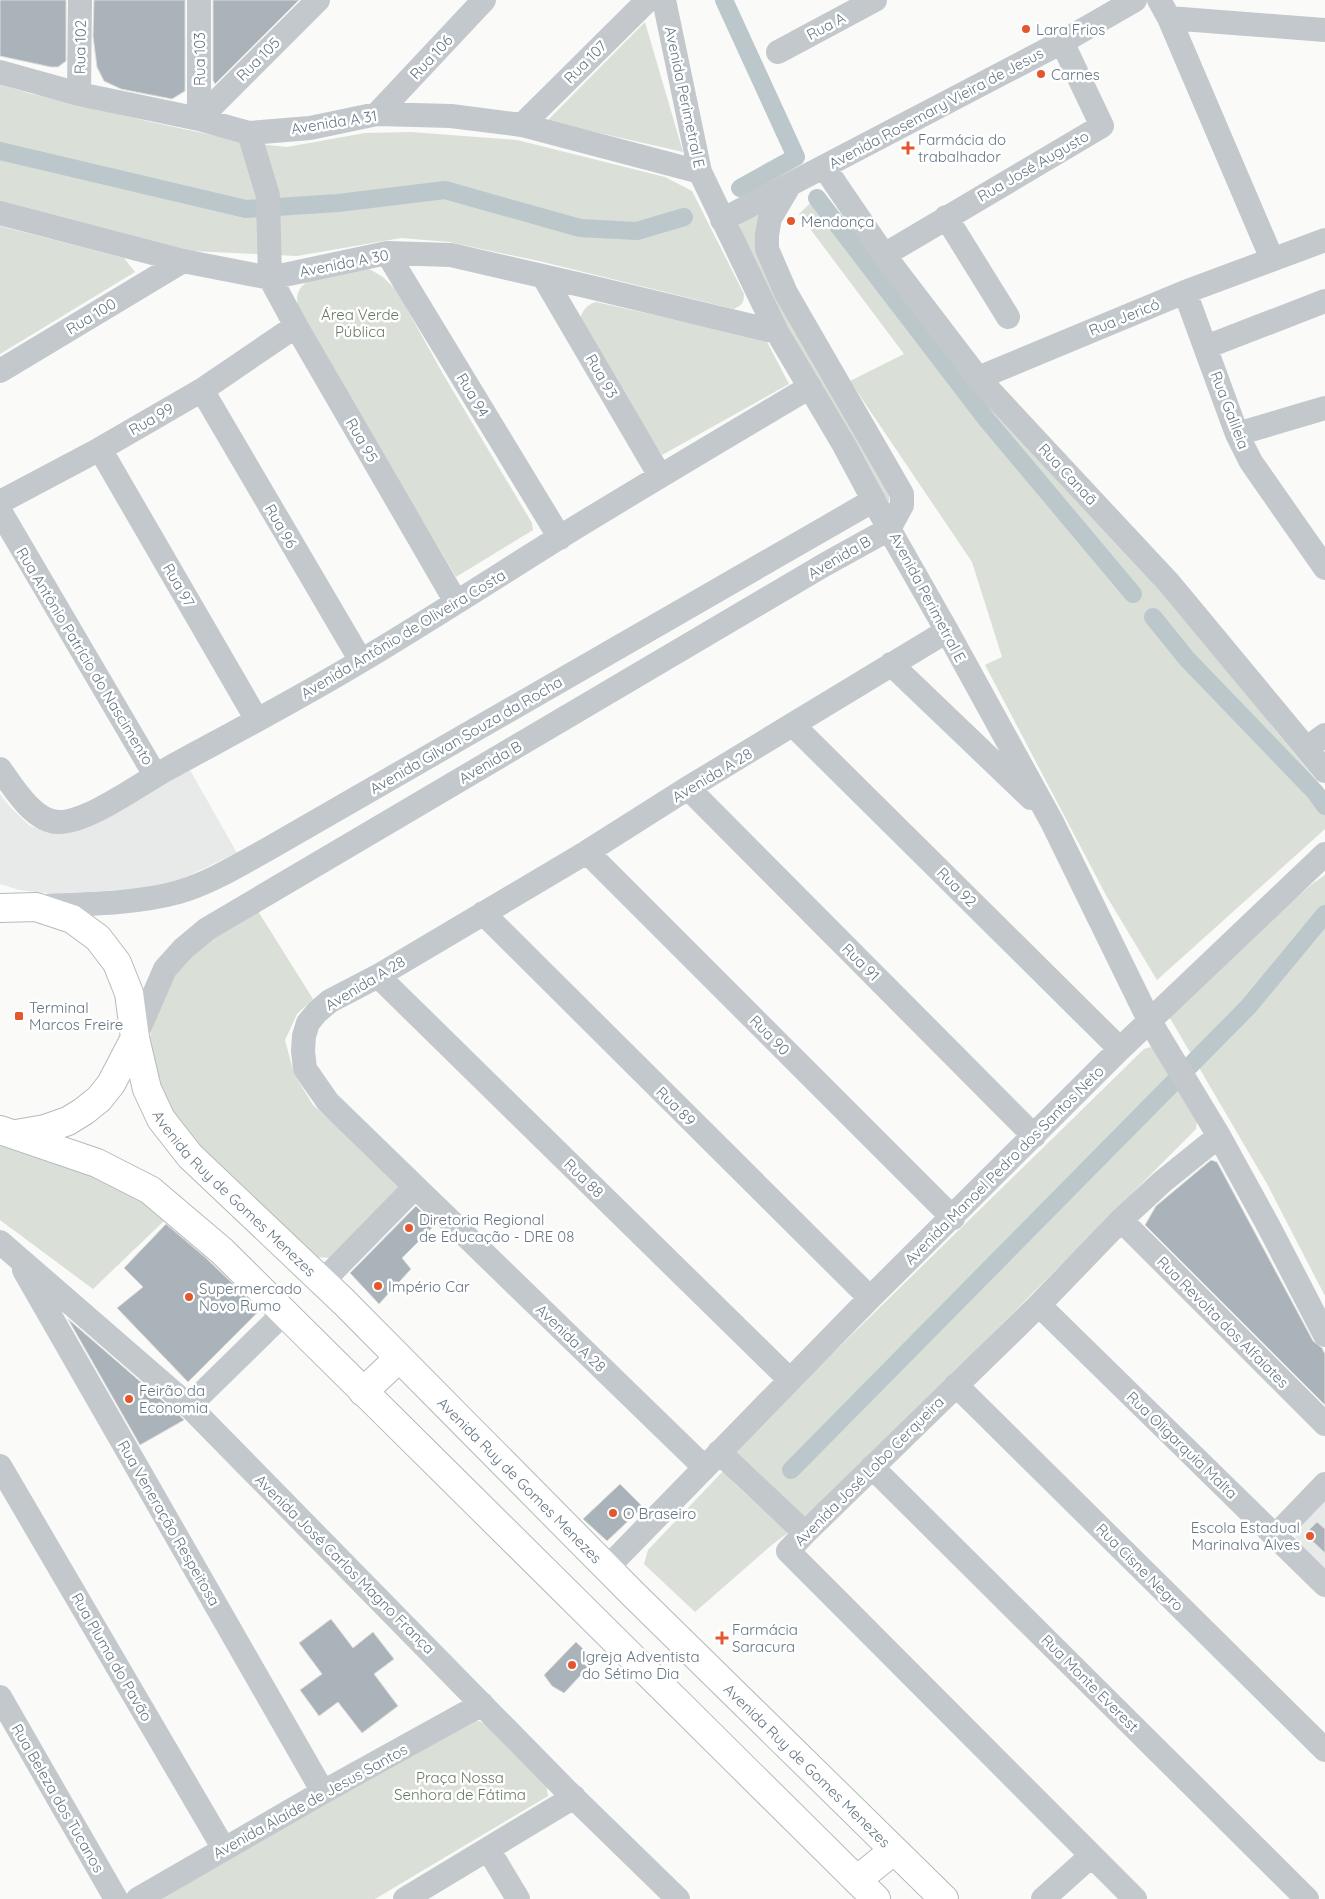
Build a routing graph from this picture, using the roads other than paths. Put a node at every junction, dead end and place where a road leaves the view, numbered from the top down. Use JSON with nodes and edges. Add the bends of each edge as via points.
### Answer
{"nodes":[{"id":1,"x":80,"y":0,"type":"edge"},
{"id":2,"x":199,"y":0,"type":"edge"},
{"id":3,"x":318,"y":0,"type":"edge"},
{"id":4,"x":484,"y":0,"type":"edge"},
{"id":5,"x":648,"y":0,"type":"edge"},
{"id":6,"x":664,"y":0,"type":"edge"},
{"id":7,"x":875,"y":0,"type":"edge"},
{"id":8,"x":1135,"y":0,"type":"edge"},
{"id":9,"x":1164,"y":9,"type":"edge"},
{"id":10,"x":1325,"y":30,"type":"edge"},
{"id":11,"x":1062,"y":42,"type":"junction"},
{"id":12,"x":778,"y":52,"type":"dead end"},
{"id":13,"x":0,"y":72,"type":"edge"},
{"id":14,"x":79,"y":94,"type":"junction"},
{"id":15,"x":377,"y":114,"type":"junction"},
{"id":16,"x":199,"y":119,"type":"junction"},
{"id":17,"x":522,"y":125,"type":"junction"},
{"id":18,"x":249,"y":133,"type":"junction"},
{"id":19,"x":824,"y":167,"type":"junction"},
{"id":20,"x":700,"y":172,"type":"junction"},
{"id":21,"x":789,"y":186,"type":"junction"},
{"id":22,"x":0,"y":213,"type":"edge"},
{"id":23,"x":946,"y":218,"type":"junction"},
{"id":24,"x":722,"y":220,"type":"junction"},
{"id":25,"x":1325,"y":240,"type":"edge"},
{"id":26,"x":387,"y":253,"type":"junction"},
{"id":27,"x":884,"y":254,"type":"junction"},
{"id":28,"x":1272,"y":259,"type":"junction"},
{"id":29,"x":183,"y":261,"type":"junction"},
{"id":30,"x":543,"y":276,"type":"junction"},
{"id":31,"x":270,"y":278,"type":"junction"},
{"id":32,"x":1185,"y":292,"type":"junction"},
{"id":33,"x":1325,"y":301,"type":"edge"},
{"id":34,"x":1008,"y":317,"type":"dead end"},
{"id":35,"x":296,"y":326,"type":"junction"},
{"id":36,"x":777,"y":332,"type":"junction"},
{"id":37,"x":1206,"y":347,"type":"junction"},
{"id":38,"x":0,"y":371,"type":"edge"},
{"id":39,"x":978,"y":378,"type":"junction"},
{"id":40,"x":810,"y":387,"type":"junction"},
{"id":41,"x":202,"y":390,"type":"junction"},
{"id":42,"x":1325,"y":408,"type":"edge"},
{"id":43,"x":1237,"y":434,"type":"junction"},
{"id":44,"x":100,"y":449,"type":"junction"},
{"id":45,"x":660,"y":476,"type":"junction"},
{"id":46,"x":874,"y":500,"type":"junction"},
{"id":47,"x":0,"y":502,"type":"edge"},
{"id":48,"x":0,"y":512,"type":"edge"},
{"id":49,"x":889,"y":529,"type":"junction"},
{"id":50,"x":560,"y":538,"type":"junction"},
{"id":51,"x":1325,"y":568,"type":"edge"},
{"id":52,"x":456,"y":602,"type":"junction"},
{"id":53,"x":947,"y":630,"type":"junction"},
{"id":54,"x":361,"y":661,"type":"junction"},
{"id":55,"x":891,"y":664,"type":"junction"},
{"id":56,"x":258,"y":720,"type":"junction"},
{"id":57,"x":793,"y":725,"type":"junction"},
{"id":58,"x":1316,"y":741,"type":"edge"},
{"id":59,"x":0,"y":769,"type":"edge"},
{"id":60,"x":1325,"y":771,"type":"edge"},
{"id":61,"x":155,"y":775,"type":"junction"},
{"id":62,"x":688,"y":788,"type":"junction"},
{"id":63,"x":1047,"y":815,"type":"junction"},
{"id":64,"x":587,"y":852,"type":"junction"},
{"id":65,"x":1325,"y":854,"type":"edge"},
{"id":66,"x":0,"y":892,"type":"edge"},
{"id":67,"x":36,"y":907,"type":"junction"},
{"id":68,"x":0,"y":908,"type":"edge"},
{"id":69,"x":483,"y":913,"type":"junction"},
{"id":70,"x":378,"y":976,"type":"junction"},
{"id":71,"x":1149,"y":1020,"type":"junction"},
{"id":72,"x":135,"y":1038,"type":"junction"},
{"id":73,"x":1120,"y":1049,"type":"junction"},
{"id":74,"x":5,"y":1133,"type":"edge"},
{"id":75,"x":1034,"y":1136,"type":"junction"},
{"id":76,"x":1219,"y":1136,"type":"junction"},
{"id":77,"x":415,"y":1187,"type":"junction"},
{"id":78,"x":953,"y":1218,"type":"junction"},
{"id":79,"x":1121,"y":1220,"type":"junction"},
{"id":80,"x":7,"y":1247,"type":"edge"},
{"id":81,"x":322,"y":1282,"type":"junction"},
{"id":82,"x":870,"y":1298,"type":"junction"},
{"id":83,"x":1039,"y":1304,"type":"junction"},
{"id":84,"x":284,"y":1313,"type":"junction"},
{"id":85,"x":1325,"y":1334,"type":"edge"},
{"id":86,"x":399,"y":1358,"type":"junction"},
{"id":87,"x":790,"y":1380,"type":"junction"},
{"id":88,"x":956,"y":1385,"type":"junction"},
{"id":89,"x":363,"y":1392,"type":"junction"},
{"id":90,"x":189,"y":1406,"type":"junction"},
{"id":91,"x":1325,"y":1424,"type":"edge"},
{"id":92,"x":711,"y":1460,"type":"junction"},
{"id":93,"x":0,"y":1466,"type":"edge"},
{"id":94,"x":872,"y":1467,"type":"junction"},
{"id":95,"x":1325,"y":1484,"type":"edge"},
{"id":96,"x":805,"y":1533,"type":"junction"},
{"id":97,"x":1275,"y":1536,"type":"junction"},
{"id":98,"x":607,"y":1568,"type":"junction"},
{"id":99,"x":1325,"y":1585,"type":"edge"},
{"id":100,"x":0,"y":1697,"type":"edge"},
{"id":101,"x":482,"y":1704,"type":"junction"},
{"id":102,"x":1325,"y":1750,"type":"edge"},
{"id":103,"x":323,"y":1792,"type":"junction"},
{"id":104,"x":574,"y":1797,"type":"junction"},
{"id":105,"x":224,"y":1849,"type":"junction"},
{"id":106,"x":488,"y":1849,"type":"junction"},
{"id":107,"x":893,"y":1851,"type":"junction"},
{"id":108,"x":630,"y":1852,"type":"junction"},
{"id":109,"x":1091,"y":1856,"type":"junction"},
{"id":110,"x":857,"y":1880,"type":"junction"},
{"id":111,"x":116,"y":1899,"type":"edge"},
{"id":112,"x":138,"y":1899,"type":"edge"},
{"id":113,"x":405,"y":1899,"type":"edge"},
{"id":114,"x":518,"y":1899,"type":"edge"},
{"id":115,"x":657,"y":1899,"type":"edge"},
{"id":116,"x":678,"y":1899,"type":"edge"},
{"id":117,"x":876,"y":1899,"type":"edge"},
{"id":118,"x":944,"y":1899,"type":"edge"},
{"id":119,"x":1044,"y":1899,"type":"edge"},
{"id":120,"x":1135,"y":1899,"type":"edge"},
{"id":121,"x":1307,"y":1899,"type":"edge"}],
"edges":[{"from":1,"to":14,"type":"street","name":"Rua 102"},
{"from":2,"to":16,"type":"street","name":"Rua 103"},
{"from":3,"to":16,"type":"street","name":"Rua 105"},
{"from":4,"to":15,"type":"street","name":"Rua 106"},
{"from":5,"to":17,"type":"street","name":"Rua 107"},
{"from":6,"to":20,"type":"street","name":"Avenida Perimetral E"},
{"from":7,"to":12,"type":"street","name":"Rua A"},
{"from":8,"to":11,"type":"street","name":"Avenida Rosemary Vieira de Jesus"},
{"from":9,"to":10,"type":"street"},
{"from":9,"to":28,"type":"street"},
{"from":11,"to":19,"type":"street","name":"Avenida Rosemary Vieira de Jesus"},
{"from":11,"to":23,"type":"street","name":"Rua José Augusto","via":[[1102,126]]},
{"from":13,"to":14,"type":"street","name":"Avenida A 31"},
{"from":14,"to":16,"type":"street","name":"Avenida A 31"},
{"from":15,"to":17,"type":"street","name":"Avenida A 31","via":[[450,116]]},
{"from":15,"to":18,"type":"street","name":"Avenida A 31","via":[[310,128]]},
{"from":16,"to":18,"type":"street","name":"Avenida A 31"},
{"from":17,"to":20,"type":"street","name":"Avenida A 31"},
{"from":18,"to":31,"type":"street","via":[[269,207]]},
{"from":19,"to":21,"type":"street","name":"Avenida Rosemary Vieira de Jesus"},
{"from":19,"to":27,"type":"street","name":"Rua Canaã"},
{"from":20,"to":24,"type":"street","name":"Avenida Perimetral E"},
{"from":21,"to":24,"type":"street"},
{"from":21,"to":49,"type":"street","name":"Avenida Perimetral E","via":[[770,218],[767,249],[786,293],[902,494],[902,505]]},
{"from":22,"to":29,"type":"street","name":"Avenida A 30"},
{"from":23,"to":27,"type":"street","name":"Rua José Augusto"},
{"from":23,"to":34,"type":"street"},
{"from":24,"to":36,"type":"street","name":"Avenida Perimetral E"},
{"from":25,"to":28,"type":"street","name":"Rua Jericó"},
{"from":26,"to":30,"type":"street","name":"Avenida A 30","via":[[451,255]]},
{"from":26,"to":31,"type":"street","name":"Avenida A 30"},
{"from":26,"to":50,"type":"street","name":"Rua 94"},
{"from":27,"to":39,"type":"street","name":"Rua Canaã"},
{"from":28,"to":32,"type":"street","name":"Rua Jericó"},
{"from":29,"to":31,"type":"street","name":"Avenida A 30"},
{"from":29,"to":38,"type":"street","name":"Rua 100"},
{"from":30,"to":36,"type":"street","name":"Avenida A 30"},
{"from":30,"to":45,"type":"street","name":"Rua 93"},
{"from":31,"to":35,"type":"street","name":"Rua 95"},
{"from":32,"to":37,"type":"street","name":"Rua Galileia"},
{"from":32,"to":39,"type":"street","name":"Rua Jericó"},
{"from":33,"to":37,"type":"street"},
{"from":35,"to":41,"type":"street","name":"Rua 99"},
{"from":35,"to":52,"type":"street","name":"Rua 95"},
{"from":36,"to":40,"type":"street","name":"Avenida Perimetral E"},
{"from":37,"to":43,"type":"street","name":"Rua Galileia"},
{"from":39,"to":58,"type":"street","name":"Rua Canaã"},
{"from":40,"to":45,"type":"street","name":"Avenida Antônio de Oliveira Costa"},
{"from":40,"to":46,"type":"street","name":"Avenida Perimetral E"},
{"from":41,"to":44,"type":"street","name":"Rua 99"},
{"from":41,"to":54,"type":"street","name":"Rua 96"},
{"from":42,"to":43,"type":"street"},
{"from":43,"to":51,"type":"street","name":"Rua Galileia","via":[[1251,462]]},
{"from":44,"to":47,"type":"street","name":"Rua 99"},
{"from":44,"to":56,"type":"street","name":"Rua 97"},
{"from":45,"to":50,"type":"street","name":"Avenida Antônio de Oliveira Costa"},
{"from":46,"to":49,"type":"street","name":"Avenida Perimetral E"},
{"from":46,"to":67,"type":"street","name":"Avenida Gilvan Souza da Rocha","via":[[218,876],[178,892],[145,898]]},
{"from":48,"to":61,"type":"street","name":"Rua Antônio Patrício do Nascimento"},
{"from":49,"to":53,"type":"street","name":"Avenida Perimetral E"},
{"from":49,"to":72,"type":"street","name":"Avenida B","via":[[207,929],[164,970]]},
{"from":50,"to":52,"type":"street","name":"Avenida Antônio de Oliveira Costa"},
{"from":52,"to":54,"type":"street","name":"Avenida Antônio de Oliveira Costa"},
{"from":53,"to":55,"type":"street","name":"Avenida A 28"},
{"from":53,"to":63,"type":"street","name":"Avenida Perimetral E"},
{"from":54,"to":56,"type":"street","name":"Avenida Antônio de Oliveira Costa"},
{"from":55,"to":57,"type":"street","name":"Avenida A 28"},
{"from":55,"to":63,"type":"street"},
{"from":56,"to":61,"type":"street","name":"Avenida Antônio de Oliveira Costa"},
{"from":57,"to":62,"type":"street","name":"Avenida A 28"},
{"from":57,"to":73,"type":"street","name":"Rua 92"},
{"from":58,"to":60,"type":"street","name":"Rua Canaã"},
{"from":59,"to":61,"type":"street","name":"Avenida Antônio de Oliveira Costa","via":[[35,813],[56,822],[100,809]]},
{"from":62,"to":64,"type":"street","name":"Avenida A 28"},
{"from":62,"to":75,"type":"street","name":"Rua 91"},
{"from":63,"to":71,"type":"street","name":"Avenida Perimetral E"},
{"from":64,"to":69,"type":"street","name":"Avenida A 28"},
{"from":64,"to":78,"type":"street","name":"Rua 90"},
{"from":65,"to":71,"type":"street","name":"Avenida Manoel Pedro dos Santos Neto"},
{"from":66,"to":67,"type":"main road","name":"Avenida Ruy de Gomes Menezes"},
{"from":67,"to":68,"type":"main road"},
{"from":67,"to":72,"type":"main road","name":"Avenida Ruy de Gomes Menezes","via":[[72,919],[98,938],[117,963],[128,993]]},
{"from":69,"to":70,"type":"street","name":"Avenida A 28"},
{"from":69,"to":82,"type":"street","name":"Rua 89"},
{"from":70,"to":77,"type":"street","name":"Avenida A 28","via":[[316,1012],[304,1036],[305,1068],[328,1102]]},
{"from":70,"to":87,"type":"street","name":"Rua 88"},
{"from":71,"to":73,"type":"street","name":"Avenida Manoel Pedro dos Santos Neto"},
{"from":71,"to":76,"type":"street"},
{"from":72,"to":74,"type":"main road","via":[[111,1084],[84,1111],[45,1129]]},
{"from":72,"to":81,"type":"main road","name":"Avenida Ruy de Gomes Menezes","via":[[147,1089],[161,1119],[190,1156]]},
{"from":73,"to":75,"type":"street","name":"Avenida Manoel Pedro dos Santos Neto"},
{"from":74,"to":84,"type":"main road","via":[[97,1163],[150,1190],[222,1251]]},
{"from":75,"to":78,"type":"street","name":"Avenida Manoel Pedro dos Santos Neto"},
{"from":76,"to":79,"type":"street","name":"Avenida José Lobo Cerqueira"},
{"from":76,"to":85,"type":"street"},
{"from":77,"to":81,"type":"street"},
{"from":77,"to":92,"type":"street","name":"Avenida A 28"},
{"from":78,"to":82,"type":"street","name":"Avenida Manoel Pedro dos Santos Neto"},
{"from":79,"to":83,"type":"street","name":"Avenida José Lobo Cerqueira"},
{"from":79,"to":91,"type":"street","name":"Rua Revolta dos Alfaiates"},
{"from":80,"to":90,"type":"street","name":"Avenida José Carlos Magno França"},
{"from":80,"to":103,"type":"street","name":"Rua Veneração Respeitosa"},
{"from":81,"to":86,"type":"main road","name":"Avenida Ruy de Gomes Menezes"},
{"from":82,"to":87,"type":"street","name":"Avenida Manoel Pedro dos Santos Neto"},
{"from":83,"to":88,"type":"street","name":"Avenida José Lobo Cerqueira"},
{"from":83,"to":97,"type":"street","name":"Rua Oligarquia Malta"},
{"from":84,"to":89,"type":"main road"},
{"from":84,"to":90,"type":"street"},
{"from":86,"to":89,"type":"main road"},
{"from":86,"to":98,"type":"main road","name":"Avenida Ruy de Gomes Menezes"},
{"from":87,"to":92,"type":"street","name":"Avenida Manoel Pedro dos Santos Neto"},
{"from":88,"to":94,"type":"street","name":"Avenida José Lobo Cerqueira"},
{"from":88,"to":102,"type":"street","name":"Rua Cisne Negro"},
{"from":89,"to":110,"type":"main road"},
{"from":90,"to":101,"type":"street","name":"Avenida José Carlos Magno França"},
{"from":92,"to":96,"type":"street","name":"Avenida A 28"},
{"from":92,"to":98,"type":"street","name":"Avenida Manoel Pedro dos Santos Neto"},
{"from":93,"to":105,"type":"street","name":"Rua Pluma do Pavão"},
{"from":94,"to":96,"type":"street","name":"Avenida José Lobo Cerqueira"},
{"from":94,"to":121,"type":"street","name":"Rua Monte Everest"},
{"from":95,"to":97,"type":"street"},
{"from":96,"to":109,"type":"street","name":"Avenida José Lobo Cerqueira","via":[[788,1551]]},
{"from":97,"to":99,"type":"street","name":"Rua Oligarquia Malta"},
{"from":98,"to":107,"type":"main road","name":"Avenida Ruy de Gomes Menezes"},
{"from":100,"to":111,"type":"street","name":"Rua Beleza dos Tucanos"},
{"from":101,"to":103,"type":"street","name":"Avenida Alaíde de Jesus Santos"},
{"from":101,"to":104,"type":"street","name":"Avenida José Carlos Magno França"},
{"from":103,"to":105,"type":"street","name":"Avenida Alaíde de Jesus Santos"},
{"from":104,"to":106,"type":"street"},
{"from":104,"to":108,"type":"street","name":"Avenida José Carlos Magno França"},
{"from":105,"to":112,"type":"street","name":"Avenida Alaíde de Jesus Santos"},
{"from":106,"to":113,"type":"street"},
{"from":106,"to":114,"type":"street"},
{"from":107,"to":110,"type":"main road"},
{"from":107,"to":118,"type":"main road","name":"Avenida Ruy de Gomes Menezes"},
{"from":108,"to":115,"type":"street"},
{"from":108,"to":116,"type":"street","name":"Avenida José Carlos Magno França"},
{"from":109,"to":119,"type":"street"},
{"from":109,"to":120,"type":"street","name":"Avenida José Lobo Cerqueira"},
{"from":110,"to":117,"type":"main road"}]}
